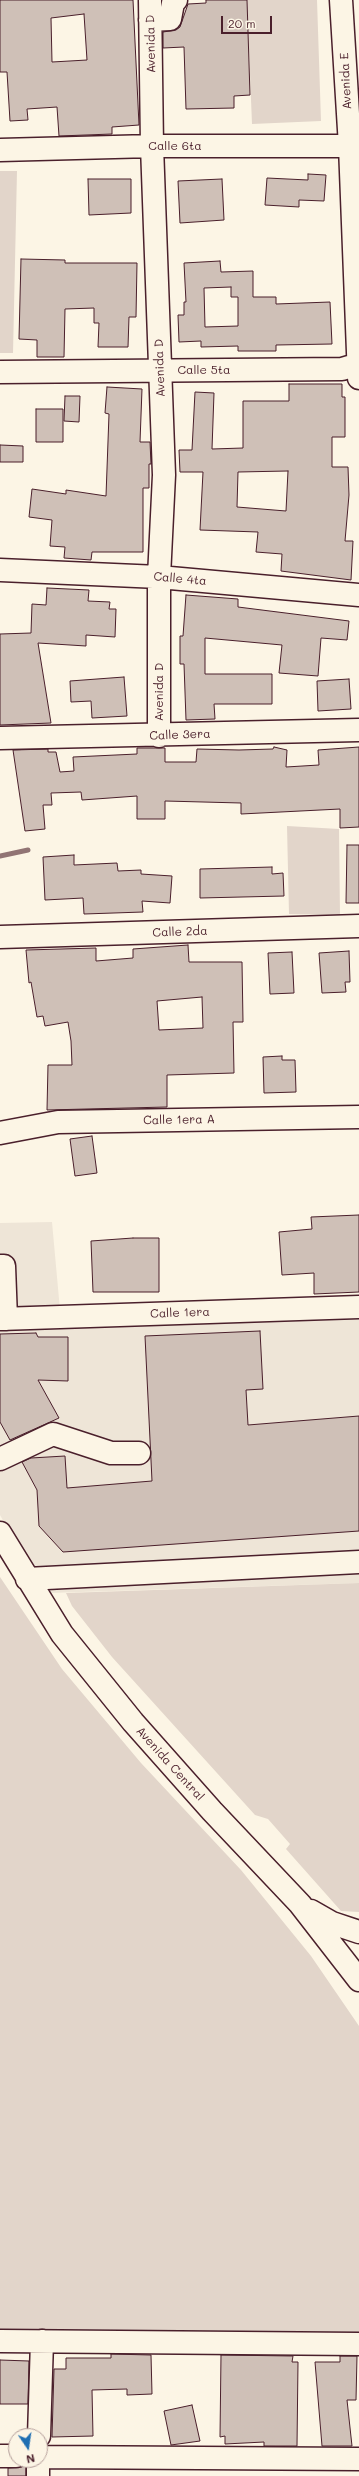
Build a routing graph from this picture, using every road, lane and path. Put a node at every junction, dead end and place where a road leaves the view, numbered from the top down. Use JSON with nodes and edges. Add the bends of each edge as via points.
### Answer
{"nodes":[{"id":1,"x":176,"y":0,"type":"edge"},
{"id":2,"x":341,"y":0,"type":"edge"},
{"id":3,"x":150,"y":10,"type":"edge"},
{"id":4,"x":152,"y":146,"type":"junction"},
{"id":5,"x":350,"y":146,"type":"junction"},
{"id":6,"x":0,"y":150,"type":"edge"},
{"id":7,"x":359,"y":369,"type":"edge"},
{"id":8,"x":160,"y":370,"type":"junction"},
{"id":9,"x":0,"y":372,"type":"edge"},
{"id":10,"x":0,"y":570,"type":"edge"},
{"id":11,"x":159,"y":577,"type":"junction"},
{"id":12,"x":359,"y":595,"type":"edge"},
{"id":13,"x":359,"y":730,"type":"edge"},
{"id":14,"x":159,"y":736,"type":"junction"},
{"id":15,"x":0,"y":738,"type":"edge"},
{"id":16,"x":359,"y":926,"type":"edge"},
{"id":17,"x":0,"y":937,"type":"edge"},
{"id":18,"x":359,"y":1117,"type":"edge"},
{"id":19,"x":0,"y":1133,"type":"edge"},
{"id":20,"x":0,"y":1266,"type":"edge"},
{"id":21,"x":359,"y":1307,"type":"edge"},
{"id":22,"x":3,"y":1319,"type":"edge"},
{"id":23,"x":139,"y":1453,"type":"dead end"},
{"id":24,"x":0,"y":1459,"type":"edge"},
{"id":25,"x":0,"y":1533,"type":"edge"},
{"id":26,"x":359,"y":1562,"type":"edge"},
{"id":27,"x":27,"y":1579,"type":"junction"},
{"id":28,"x":300,"y":1904,"type":"junction"},
{"id":29,"x":359,"y":1932,"type":"edge"},
{"id":30,"x":350,"y":1951,"type":"edge"},
{"id":31,"x":358,"y":1976,"type":"edge"},
{"id":32,"x":0,"y":2341,"type":"edge"},
{"id":33,"x":42,"y":2342,"type":"junction"},
{"id":34,"x":359,"y":2344,"type":"edge"},
{"id":35,"x":39,"y":2428,"type":"edge"},
{"id":36,"x":48,"y":2457,"type":"edge"},
{"id":37,"x":359,"y":2459,"type":"edge"}],
"edges":[{"from":1,"to":3,"type":"street","via":[[170,19]]},
{"from":2,"to":5,"type":"street","name":"Avenida E"},
{"from":3,"to":4,"type":"street","name":"Avenida D"},
{"from":4,"to":5,"type":"street","name":"Calle 6ta"},
{"from":4,"to":6,"type":"street","name":"Calle 6ta"},
{"from":4,"to":8,"type":"street","name":"Avenida D"},
{"from":5,"to":7,"type":"street","name":"Avenida E"},
{"from":7,"to":8,"type":"street","name":"Calle 5ta"},
{"from":8,"to":9,"type":"street","name":"Calle 5ta"},
{"from":8,"to":11,"type":"street","name":"Avenida D","via":[[164,475]]},
{"from":10,"to":11,"type":"street","name":"Calle 4ta"},
{"from":11,"to":12,"type":"street","name":"Calle 4ta"},
{"from":11,"to":14,"type":"street","name":"Avenida D"},
{"from":13,"to":14,"type":"street","name":"Calle 3era"},
{"from":14,"to":15,"type":"street","name":"Calle 3era"},
{"from":16,"to":17,"type":"street","name":"Calle 2da"},
{"from":18,"to":19,"type":"street","name":"Calle 1era A","via":[[58,1122]]},
{"from":20,"to":22,"type":"street","via":[[4,1266]]},
{"from":21,"to":22,"type":"street","name":"Calle 1era"},
{"from":23,"to":24,"type":"street","via":[[111,1453],[53,1434]]},
{"from":25,"to":27,"type":"street","name":"Avenida Central"},
{"from":26,"to":27,"type":"street"},
{"from":27,"to":28,"type":"street","name":"Avenida Central","via":[[62,1634],[133,1722]]},
{"from":28,"to":29,"type":"street","via":[[332,1923]]},
{"from":28,"to":30,"type":"street","name":"Avenida Central"},
{"from":30,"to":31,"type":"street","name":"Avenida Central"},
{"from":32,"to":33,"type":"street"},
{"from":33,"to":34,"type":"street"},
{"from":33,"to":35,"type":"street"},
{"from":36,"to":37,"type":"street"}]}
